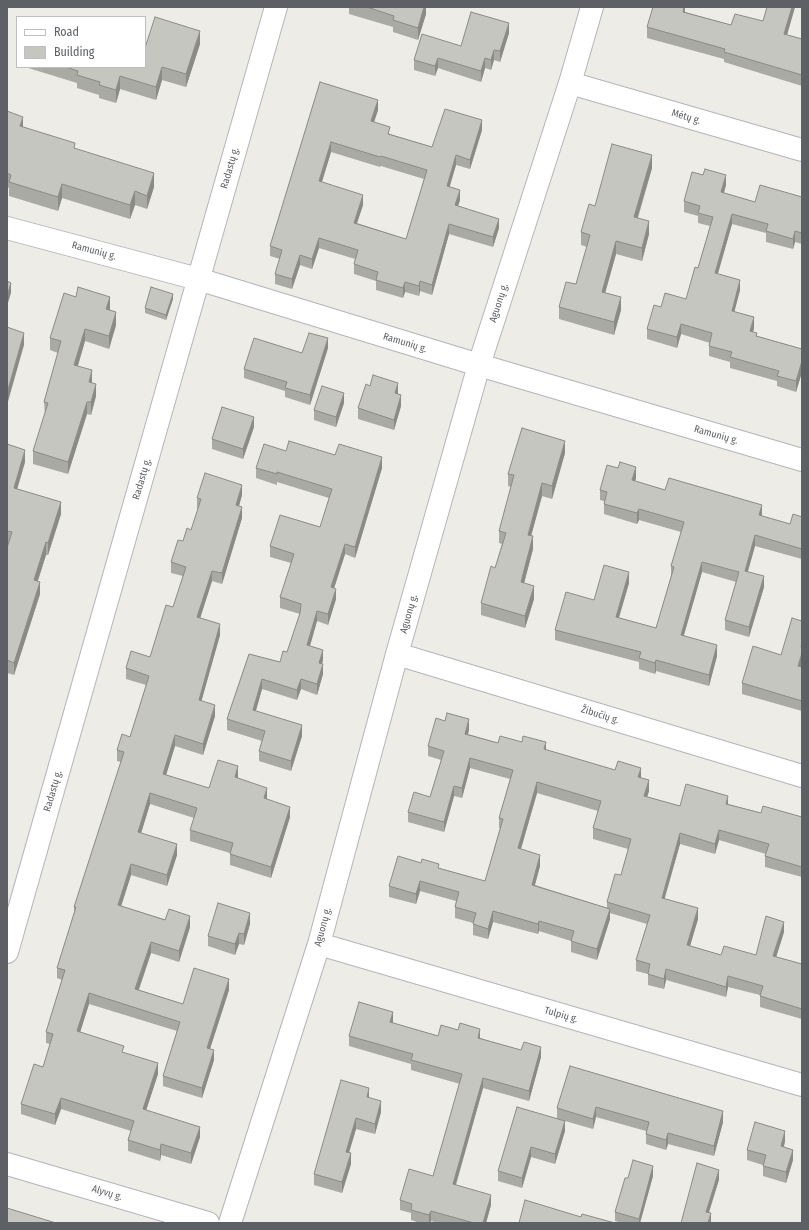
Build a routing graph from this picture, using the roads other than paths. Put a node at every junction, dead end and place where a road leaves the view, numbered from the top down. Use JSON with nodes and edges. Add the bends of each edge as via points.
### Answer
{"nodes":[{"id":1,"x":276,"y":7,"type":"edge"},
{"id":2,"x":592,"y":7,"type":"edge"},
{"id":3,"x":570,"y":83,"type":"junction"},
{"id":4,"x":802,"y":150,"type":"edge"},
{"id":5,"x":7,"y":228,"type":"edge"},
{"id":6,"x":198,"y":280,"type":"junction"},
{"id":7,"x":479,"y":365,"type":"junction"},
{"id":8,"x":802,"y":460,"type":"edge"},
{"id":9,"x":397,"y":654,"type":"junction"},
{"id":10,"x":802,"y":776,"type":"edge"},
{"id":11,"x":319,"y":944,"type":"junction"},
{"id":12,"x":7,"y":952,"type":"edge"},
{"id":13,"x":802,"y":1085,"type":"edge"},
{"id":14,"x":7,"y":1164,"type":"edge"},
{"id":15,"x":208,"y":1223,"type":"edge"},
{"id":16,"x":230,"y":1223,"type":"edge"}],
"edges":[{"from":1,"to":6,"type":"street","name":"Radastų g."},
{"from":2,"to":3,"type":"street","name":"Aguonų g."},
{"from":3,"to":4,"type":"street","name":"Mėtų g."},
{"from":3,"to":7,"type":"street","name":"Aguonų g."},
{"from":5,"to":6,"type":"street","name":"Ramunių g."},
{"from":6,"to":7,"type":"street","name":"Ramunių g."},
{"from":6,"to":12,"type":"street","name":"Radastų g."},
{"from":7,"to":8,"type":"street","name":"Ramunių g."},
{"from":7,"to":9,"type":"street","name":"Aguonų g."},
{"from":9,"to":10,"type":"street","name":"Žibučių g."},
{"from":9,"to":11,"type":"street","name":"Aguonų g."},
{"from":11,"to":13,"type":"street","name":"Tulpių g."},
{"from":11,"to":16,"type":"street","name":"Aguonų g."},
{"from":14,"to":15,"type":"street","name":"Alyvų g."}]}
